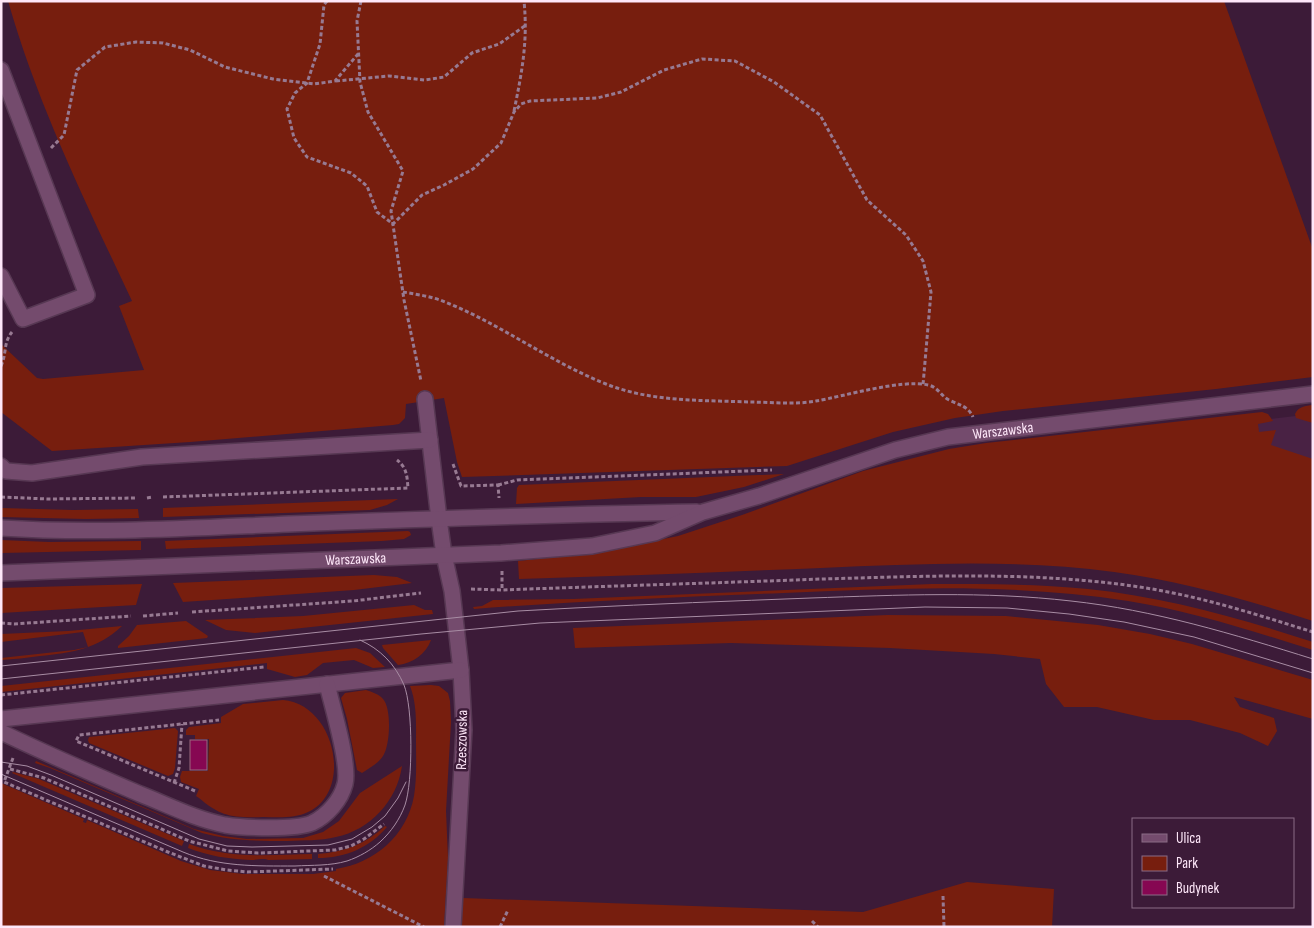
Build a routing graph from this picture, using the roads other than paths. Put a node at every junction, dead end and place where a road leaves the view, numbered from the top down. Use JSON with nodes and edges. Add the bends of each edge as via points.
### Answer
{"nodes":[{"id":1,"x":1,"y":70,"type":"edge"},
{"id":2,"x":1,"y":276,"type":"edge"},
{"id":3,"x":1313,"y":394,"type":"edge"},
{"id":4,"x":425,"y":399,"type":"road end"},
{"id":5,"x":430,"y":440,"type":"junction"},
{"id":6,"x":1,"y":466,"type":"edge"},
{"id":7,"x":703,"y":512,"type":"junction"},
{"id":8,"x":439,"y":519,"type":"junction"},
{"id":9,"x":1,"y":528,"type":"edge"},
{"id":10,"x":444,"y":555,"type":"junction"},
{"id":11,"x":1,"y":573,"type":"edge"},
{"id":12,"x":461,"y":670,"type":"junction"},
{"id":13,"x":327,"y":684,"type":"junction"},
{"id":14,"x":1,"y":719,"type":"edge"},
{"id":15,"x":1,"y":732,"type":"edge"},
{"id":16,"x":453,"y":927,"type":"edge"}],
"edges":[{"from":1,"to":2,"type":"street","via":[[87,295],[23,319]]},
{"from":3,"to":7,"type":"street","name":"Warszawska","via":[[948,437],[895,450]]},
{"from":4,"to":5,"type":"street","name":"Rzeszowska"},
{"from":5,"to":6,"type":"street","via":[[142,457],[32,472],[6,471]]},
{"from":5,"to":8,"type":"street","name":"Rzeszowska"},
{"from":7,"to":8,"type":"street","name":"Warszawska"},
{"from":7,"to":10,"type":"street","name":"Warszawska","via":[[654,533],[592,546]]},
{"from":8,"to":9,"type":"street","name":"Warszawska","via":[[152,529]]},
{"from":8,"to":10,"type":"street","name":"Rzeszowska"},
{"from":10,"to":11,"type":"street","name":"Warszawska"},
{"from":10,"to":12,"type":"street","name":"Rzeszowska","via":[[452,591]]},
{"from":12,"to":13,"type":"street"},
{"from":12,"to":16,"type":"street","name":"Rzeszowska","via":[[464,730]]},
{"from":13,"to":14,"type":"street"},
{"from":13,"to":15,"type":"street","via":[[345,765],[345,784],[332,809],[311,824],[292,827],[225,825],[196,817]]}]}
